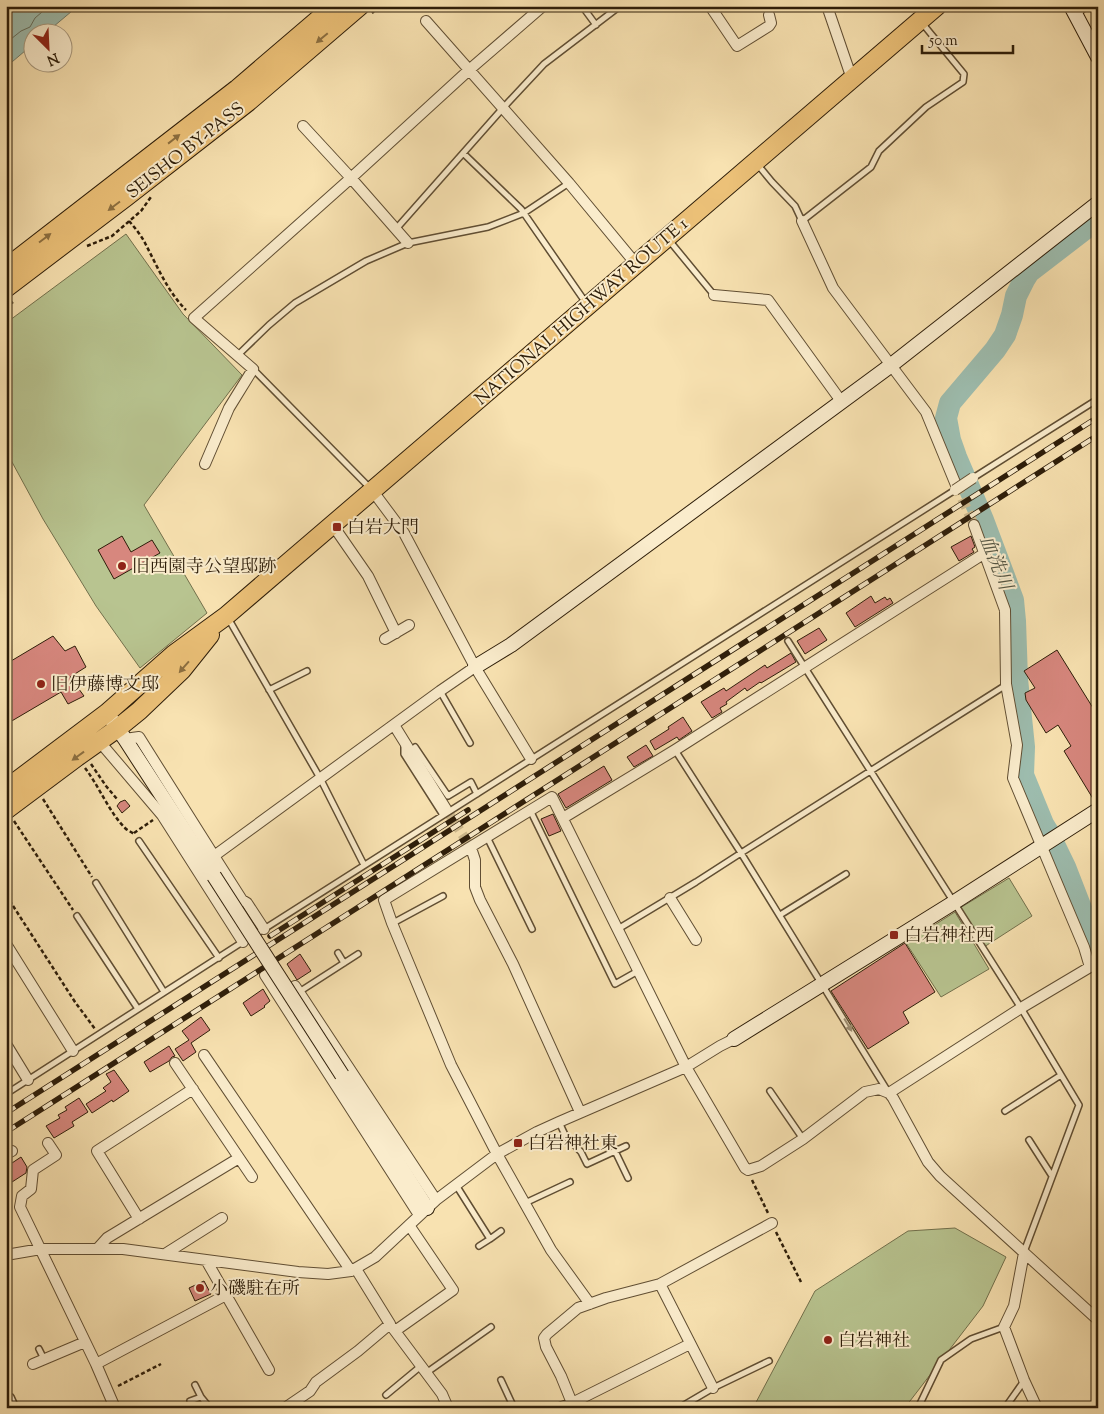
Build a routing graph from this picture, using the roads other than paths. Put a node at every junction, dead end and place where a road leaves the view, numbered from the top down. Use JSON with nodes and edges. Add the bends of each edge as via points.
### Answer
{"nodes":[{"id":1,"x":334,"y":6,"type":"edge"},
{"id":2,"x":360,"y":6,"type":"edge"},
{"id":3,"x":543,"y":6,"type":"edge"},
{"id":4,"x":582,"y":6,"type":"edge"},
{"id":5,"x":620,"y":6,"type":"edge"},
{"id":6,"x":710,"y":6,"type":"edge"},
{"id":7,"x":827,"y":6,"type":"edge"},
{"id":8,"x":935,"y":7,"type":"edge"},
{"id":9,"x":1078,"y":9,"type":"edge"},
{"id":10,"x":769,"y":15,"type":"dead end"},
{"id":11,"x":426,"y":21,"type":"dead end"},
{"id":12,"x":920,"y":21,"type":"junction"},
{"id":13,"x":596,"y":25,"type":"junction"},
{"id":14,"x":1098,"y":56,"type":"edge"},
{"id":15,"x":469,"y":70,"type":"junction"},
{"id":16,"x":852,"y":79,"type":"junction"},
{"id":17,"x":502,"y":108,"type":"junction"},
{"id":18,"x":303,"y":126,"type":"dead end"},
{"id":19,"x":463,"y":153,"type":"junction"},
{"id":20,"x":756,"y":161,"type":"junction"},
{"id":21,"x":351,"y":178,"type":"junction"},
{"id":22,"x":570,"y":183,"type":"junction"},
{"id":23,"x":1098,"y":203,"type":"edge"},
{"id":24,"x":524,"y":213,"type":"junction"},
{"id":25,"x":802,"y":222,"type":"junction"},
{"id":26,"x":396,"y":229,"type":"junction"},
{"id":27,"x":667,"y":238,"type":"junction"},
{"id":28,"x":408,"y":243,"type":"junction"},
{"id":29,"x":636,"y":264,"type":"junction"},
{"id":30,"x":6,"y":268,"type":"edge"},
{"id":31,"x":10,"y":295,"type":"edge"},
{"id":32,"x":714,"y":295,"type":"joint"},
{"id":33,"x":588,"y":305,"type":"junction"},
{"id":34,"x":238,"y":355,"type":"junction"},
{"id":35,"x":890,"y":366,"type":"junction"},
{"id":36,"x":253,"y":369,"type":"junction"},
{"id":37,"x":1098,"y":399,"type":"edge"},
{"id":38,"x":841,"y":401,"type":"junction"},
{"id":39,"x":205,"y":464,"type":"dead end"},
{"id":40,"x":973,"y":478,"type":"joint"},
{"id":41,"x":955,"y":488,"type":"junction"},
{"id":42,"x":372,"y":490,"type":"junction"},
{"id":43,"x":332,"y":524,"type":"junction"},
{"id":44,"x":974,"y":525,"type":"tunnel mouth"},
{"id":45,"x":985,"y":553,"type":"junction"},
{"id":46,"x":226,"y":616,"type":"junction"},
{"id":47,"x":409,"y":625,"type":"dead end"},
{"id":48,"x":396,"y":632,"type":"junction"},
{"id":49,"x":385,"y":639,"type":"dead end"},
{"id":50,"x":788,"y":641,"type":"dead end"},
{"id":51,"x":475,"y":667,"type":"junction"},
{"id":52,"x":805,"y":667,"type":"junction"},
{"id":53,"x":307,"y":671,"type":"dead end"},
{"id":54,"x":1006,"y":684,"type":"junction"},
{"id":55,"x":269,"y":690,"type":"junction"},
{"id":56,"x":440,"y":691,"type":"junction"},
{"id":57,"x":107,"y":713,"type":"junction"},
{"id":58,"x":394,"y":725,"type":"junction"},
{"id":59,"x":121,"y":734,"type":"junction"},
{"id":60,"x":99,"y":741,"type":"junction"},
{"id":61,"x":404,"y":741,"type":"junction"},
{"id":62,"x":470,"y":744,"type":"dead end"},
{"id":63,"x":415,"y":747,"type":"joint"},
{"id":64,"x":675,"y":750,"type":"junction"},
{"id":65,"x":531,"y":759,"type":"junction"},
{"id":66,"x":870,"y":771,"type":"junction"},
{"id":67,"x":320,"y":778,"type":"junction"},
{"id":68,"x":6,"y":789,"type":"edge"},
{"id":69,"x":477,"y":794,"type":"junction"},
{"id":70,"x":6,"y":810,"type":"edge"},
{"id":71,"x":530,"y":810,"type":"junction"},
{"id":72,"x":1098,"y":810,"type":"edge"},
{"id":73,"x":444,"y":812,"type":"junction"},
{"id":74,"x":563,"y":818,"type":"junction"},
{"id":75,"x":487,"y":837,"type":"junction"},
{"id":76,"x":139,"y":841,"type":"dead end"},
{"id":77,"x":1048,"y":842,"type":"junction"},
{"id":78,"x":471,"y":848,"type":"tunnel mouth"},
{"id":79,"x":741,"y":852,"type":"junction"},
{"id":80,"x":214,"y":856,"type":"junction"},
{"id":81,"x":364,"y":865,"type":"junction"},
{"id":82,"x":846,"y":874,"type":"dead end"},
{"id":83,"x":96,"y":882,"type":"road end"},
{"id":84,"x":443,"y":896,"type":"dead end"},
{"id":85,"x":670,"y":898,"type":"junction"},
{"id":86,"x":953,"y":903,"type":"junction"},
{"id":87,"x":780,"y":915,"type":"junction"},
{"id":88,"x":77,"y":916,"type":"road end"},
{"id":89,"x":392,"y":923,"type":"junction"},
{"id":90,"x":264,"y":929,"type":"junction"},
{"id":91,"x":532,"y":929,"type":"dead end"},
{"id":92,"x":617,"y":929,"type":"junction"},
{"id":93,"x":696,"y":940,"type":"dead end"},
{"id":94,"x":242,"y":942,"type":"junction"},
{"id":95,"x":6,"y":944,"type":"edge"},
{"id":96,"x":338,"y":953,"type":"dead end"},
{"id":97,"x":358,"y":954,"type":"dead end"},
{"id":98,"x":219,"y":958,"type":"junction"},
{"id":99,"x":344,"y":963,"type":"junction"},
{"id":100,"x":638,"y":971,"type":"junction"},
{"id":101,"x":265,"y":975,"type":"dead end"},
{"id":102,"x":822,"y":983,"type":"junction"},
{"id":103,"x":297,"y":989,"type":"joint"},
{"id":104,"x":164,"y":992,"type":"junction"},
{"id":105,"x":307,"y":1004,"type":"junction"},
{"id":106,"x":1021,"y":1008,"type":"junction"},
{"id":107,"x":138,"y":1009,"type":"junction"},
{"id":108,"x":286,"y":1009,"type":"junction"},
{"id":109,"x":734,"y":1038,"type":"joint"},
{"id":110,"x":6,"y":1044,"type":"edge"},
{"id":111,"x":73,"y":1051,"type":"junction"},
{"id":112,"x":204,"y":1056,"type":"dead end"},
{"id":113,"x":175,"y":1063,"type":"dead end"},
{"id":114,"x":686,"y":1067,"type":"junction"},
{"id":115,"x":1061,"y":1075,"type":"junction"},
{"id":116,"x":28,"y":1080,"type":"junction"},
{"id":117,"x":193,"y":1089,"type":"junction"},
{"id":118,"x":770,"y":1091,"type":"dead end"},
{"id":119,"x":889,"y":1092,"type":"junction"},
{"id":120,"x":6,"y":1094,"type":"edge"},
{"id":121,"x":1005,"y":1110,"type":"dead end"},
{"id":122,"x":580,"y":1112,"type":"junction"},
{"id":123,"x":559,"y":1122,"type":"junction"},
{"id":124,"x":803,"y":1139,"type":"junction"},
{"id":125,"x":1029,"y":1140,"type":"dead end"},
{"id":126,"x":48,"y":1143,"type":"dead end"},
{"id":127,"x":626,"y":1146,"type":"dead end"},
{"id":128,"x":615,"y":1151,"type":"junction"},
{"id":129,"x":497,"y":1154,"type":"junction"},
{"id":130,"x":240,"y":1158,"type":"junction"},
{"id":131,"x":252,"y":1176,"type":"dead end"},
{"id":132,"x":1052,"y":1176,"type":"junction"},
{"id":133,"x":628,"y":1178,"type":"dead end"},
{"id":134,"x":570,"y":1182,"type":"dead end"},
{"id":135,"x":456,"y":1185,"type":"junction"},
{"id":136,"x":525,"y":1203,"type":"junction"},
{"id":137,"x":427,"y":1207,"type":"junction"},
{"id":138,"x":222,"y":1218,"type":"dead end"},
{"id":139,"x":139,"y":1219,"type":"junction"},
{"id":140,"x":772,"y":1222,"type":"dead end"},
{"id":141,"x":409,"y":1225,"type":"junction"},
{"id":142,"x":501,"y":1231,"type":"dead end"},
{"id":143,"x":490,"y":1238,"type":"junction"},
{"id":144,"x":479,"y":1246,"type":"dead end"},
{"id":145,"x":98,"y":1248,"type":"junction"},
{"id":146,"x":42,"y":1249,"type":"junction"},
{"id":147,"x":1024,"y":1253,"type":"junction"},
{"id":148,"x":165,"y":1254,"type":"junction"},
{"id":149,"x":6,"y":1255,"type":"edge"},
{"id":150,"x":206,"y":1260,"type":"junction"},
{"id":151,"x":354,"y":1270,"type":"junction"},
{"id":152,"x":660,"y":1284,"type":"junction"},
{"id":153,"x":226,"y":1295,"type":"junction"},
{"id":154,"x":590,"y":1304,"type":"junction"},
{"id":155,"x":1098,"y":1320,"type":"edge"},
{"id":156,"x":491,"y":1327,"type":"dead end"},
{"id":157,"x":1004,"y":1327,"type":"junction"},
{"id":158,"x":392,"y":1328,"type":"junction"},
{"id":159,"x":85,"y":1342,"type":"junction"},
{"id":160,"x":690,"y":1344,"type":"junction"},
{"id":161,"x":39,"y":1349,"type":"dead end"},
{"id":162,"x":44,"y":1360,"type":"junction"},
{"id":163,"x":769,"y":1361,"type":"dead end"},
{"id":164,"x":34,"y":1364,"type":"dead end"},
{"id":165,"x":96,"y":1364,"type":"junction"},
{"id":166,"x":269,"y":1370,"type":"dead end"},
{"id":167,"x":423,"y":1370,"type":"junction"},
{"id":168,"x":501,"y":1380,"type":"dead end"},
{"id":169,"x":1024,"y":1380,"type":"junction"},
{"id":170,"x":195,"y":1385,"type":"dead end"},
{"id":171,"x":713,"y":1388,"type":"junction"},
{"id":172,"x":386,"y":1395,"type":"dead end"},
{"id":173,"x":11,"y":1397,"type":"dead end"},
{"id":174,"x":201,"y":1397,"type":"junction"},
{"id":175,"x":190,"y":1402,"type":"dead end"},
{"id":176,"x":573,"y":1405,"type":"edge"},
{"id":177,"x":16,"y":1408,"type":"edge"},
{"id":178,"x":115,"y":1408,"type":"edge"},
{"id":179,"x":210,"y":1408,"type":"edge"},
{"id":180,"x":285,"y":1408,"type":"edge"},
{"id":181,"x":448,"y":1408,"type":"edge"},
{"id":182,"x":514,"y":1408,"type":"edge"},
{"id":183,"x":558,"y":1408,"type":"edge"},
{"id":184,"x":679,"y":1408,"type":"edge"},
{"id":185,"x":918,"y":1408,"type":"edge"},
{"id":186,"x":1004,"y":1408,"type":"edge"},
{"id":187,"x":1037,"y":1408,"type":"edge"}],
"edges":[{"from":30,"to":1,"type":"highway","name":"SEISHO BY-PASS","one_way":true,"via":[[237,89]]},
{"from":2,"to":31,"type":"highway","name":"SEISHO BY-PASS","one_way":true,"via":[[248,102],[126,197]]},
{"from":3,"to":15,"type":"street"},
{"from":4,"to":13,"type":"lane"},
{"from":5,"to":13,"type":"lane"},
{"from":6,"to":10,"type":"street","via":[[737,46],[768,26],[771,23]]},
{"from":7,"to":16,"type":"street"},
{"from":8,"to":12,"type":"highway","name":"NATIONAL HIGHWAY ROUTE 1"},
{"from":9,"to":14,"type":"street"},
{"from":11,"to":15,"type":"street"},
{"from":12,"to":16,"type":"highway","name":"NATIONAL HIGHWAY ROUTE 1"},
{"from":12,"to":25,"type":"lane","via":[[964,74],[963,82],[926,107],[878,151],[871,166]]},
{"from":13,"to":17,"type":"lane","via":[[544,64]]},
{"from":15,"to":17,"type":"street"},
{"from":15,"to":21,"type":"street"},
{"from":16,"to":20,"type":"highway","name":"NATIONAL HIGHWAY ROUTE 1"},
{"from":17,"to":19,"type":"lane"},
{"from":17,"to":22,"type":"street"},
{"from":18,"to":21,"type":"street"},
{"from":19,"to":24,"type":"lane"},
{"from":19,"to":26,"type":"lane"},
{"from":20,"to":25,"type":"lane","via":[[795,206]]},
{"from":20,"to":27,"type":"highway","name":"NATIONAL HIGHWAY ROUTE 1"},
{"from":21,"to":26,"type":"street"},
{"from":21,"to":34,"type":"street","via":[[194,318]]},
{"from":22,"to":24,"type":"lane"},
{"from":22,"to":29,"type":"street"},
{"from":23,"to":35,"type":"street"},
{"from":24,"to":28,"type":"lane","via":[[488,227]]},
{"from":24,"to":33,"type":"lane"},
{"from":25,"to":35,"type":"street","via":[[833,288]]},
{"from":26,"to":28,"type":"street"},
{"from":27,"to":29,"type":"highway","name":"NATIONAL HIGHWAY ROUTE 1"},
{"from":27,"to":32,"type":"lane"},
{"from":28,"to":34,"type":"lane","via":[[366,261],[295,303]]},
{"from":29,"to":33,"type":"highway","name":"NATIONAL HIGHWAY ROUTE 1"},
{"from":32,"to":38,"type":"street","via":[[768,300]]},
{"from":33,"to":42,"type":"highway","name":"NATIONAL HIGHWAY ROUTE 1"},
{"from":34,"to":36,"type":"street"},
{"from":35,"to":38,"type":"street"},
{"from":35,"to":41,"type":"street","via":[[926,412],[938,455]]},
{"from":36,"to":39,"type":"street","via":[[229,408]]},
{"from":36,"to":42,"type":"lane"},
{"from":37,"to":40,"type":"lane"},
{"from":38,"to":51,"type":"street","via":[[516,641]]},
{"from":40,"to":41,"type":"street","bridge":true},
{"from":41,"to":65,"type":"lane"},
{"from":42,"to":43,"type":"highway","name":"NATIONAL HIGHWAY ROUTE 1"},
{"from":42,"to":51,"type":"street","via":[[404,533]]},
{"from":43,"to":46,"type":"highway","name":"NATIONAL HIGHWAY ROUTE 1"},
{"from":43,"to":48,"type":"street","via":[[368,576]]},
{"from":44,"to":45,"type":"street"},
{"from":45,"to":52,"type":"street"},
{"from":45,"to":54,"type":"street","via":[[1005,610]]},
{"from":46,"to":55,"type":"lane"},
{"from":46,"to":57,"type":"highway","name":"NATIONAL HIGHWAY ROUTE 1","via":[[174,654]]},
{"from":46,"to":59,"type":"highway","name":"NATIONAL HIGHWAY ROUTE 1","one_way":true,"via":[[182,670],[139,711]]},
{"from":47,"to":48,"type":"street"},
{"from":48,"to":49,"type":"street"},
{"from":50,"to":52,"type":"lane"},
{"from":51,"to":56,"type":"street"},
{"from":51,"to":65,"type":"street"},
{"from":52,"to":64,"type":"street"},
{"from":52,"to":66,"type":"lane"},
{"from":53,"to":55,"type":"lane"},
{"from":54,"to":66,"type":"lane"},
{"from":54,"to":77,"type":"street","via":[[1016,745],[1013,778]]},
{"from":55,"to":67,"type":"lane"},
{"from":56,"to":58,"type":"street"},
{"from":56,"to":62,"type":"lane"},
{"from":57,"to":59,"type":"street"},
{"from":57,"to":68,"type":"highway","name":"NATIONAL HIGHWAY ROUTE 1"},
{"from":58,"to":61,"type":"street"},
{"from":58,"to":67,"type":"street"},
{"from":59,"to":60,"type":"highway","name":"NATIONAL HIGHWAY ROUTE 1"},
{"from":59,"to":80,"type":"street","via":[[139,737]]},
{"from":59,"to":137,"type":"street","bridge":true},
{"from":60,"to":70,"type":"highway","name":"NATIONAL HIGHWAY ROUTE 1","one_way":true},
{"from":60,"to":94,"type":"street","via":[[162,815]]},
{"from":61,"to":63,"type":"street"},
{"from":61,"to":73,"type":"street"},
{"from":63,"to":69,"type":"lane","via":[[448,796],[471,782]]},
{"from":64,"to":74,"type":"street"},
{"from":64,"to":79,"type":"lane"},
{"from":65,"to":69,"type":"lane"},
{"from":66,"to":79,"type":"lane"},
{"from":66,"to":86,"type":"lane"},
{"from":67,"to":80,"type":"street"},
{"from":67,"to":81,"type":"lane"},
{"from":69,"to":73,"type":"lane"},
{"from":71,"to":74,"type":"street","via":[[552,797]]},
{"from":71,"to":75,"type":"street"},
{"from":71,"to":100,"type":"lane","via":[[615,984]]},
{"from":72,"to":77,"type":"street"},
{"from":73,"to":81,"type":"lane"},
{"from":74,"to":92,"type":"street"},
{"from":75,"to":89,"type":"street","via":[[384,900]]},
{"from":75,"to":91,"type":"lane"},
{"from":76,"to":98,"type":"lane"},
{"from":77,"to":86,"type":"street"},
{"from":77,"to":106,"type":"street","via":[[1090,967]]},
{"from":78,"to":122,"type":"street","via":[[475,860],[475,887],[480,900],[513,964]]},
{"from":79,"to":85,"type":"lane"},
{"from":79,"to":87,"type":"lane"},
{"from":80,"to":90,"type":"street"},
{"from":81,"to":90,"type":"lane"},
{"from":82,"to":87,"type":"lane"},
{"from":83,"to":104,"type":"lane"},
{"from":84,"to":89,"type":"lane"},
{"from":85,"to":92,"type":"lane"},
{"from":85,"to":93,"type":"street"},
{"from":86,"to":102,"type":"street"},
{"from":86,"to":106,"type":"lane"},
{"from":87,"to":102,"type":"lane"},
{"from":88,"to":107,"type":"lane"},
{"from":89,"to":129,"type":"street","via":[[451,1065]]},
{"from":90,"to":94,"type":"lane"},
{"from":92,"to":100,"type":"street"},
{"from":94,"to":98,"type":"lane"},
{"from":95,"to":111,"type":"street"},
{"from":96,"to":99,"type":"lane"},
{"from":97,"to":99,"type":"lane"},
{"from":98,"to":104,"type":"lane"},
{"from":99,"to":103,"type":"lane"},
{"from":100,"to":114,"type":"street"},
{"from":101,"to":108,"type":"street"},
{"from":102,"to":109,"type":"street"},
{"from":102,"to":119,"type":"lane","one_way":true},
{"from":103,"to":105,"type":"street"},
{"from":104,"to":107,"type":"lane"},
{"from":105,"to":108,"type":"street"},
{"from":105,"to":137,"type":"street"},
{"from":106,"to":115,"type":"lane"},
{"from":106,"to":119,"type":"street"},
{"from":107,"to":111,"type":"lane"},
{"from":108,"to":137,"type":"street"},
{"from":109,"to":114,"type":"street"},
{"from":110,"to":116,"type":"street"},
{"from":111,"to":116,"type":"lane"},
{"from":112,"to":151,"type":"street"},
{"from":113,"to":117,"type":"street"},
{"from":114,"to":122,"type":"street"},
{"from":114,"to":124,"type":"street","via":[[748,1170],[761,1166]]},
{"from":115,"to":121,"type":"lane"},
{"from":115,"to":132,"type":"lane","via":[[1079,1105]]},
{"from":116,"to":120,"type":"lane"},
{"from":117,"to":130,"type":"street"},
{"from":117,"to":139,"type":"street","via":[[97,1151]]},
{"from":118,"to":124,"type":"lane"},
{"from":119,"to":124,"type":"street","via":[[878,1089],[865,1092]]},
{"from":119,"to":147,"type":"street","via":[[928,1162]]},
{"from":122,"to":123,"type":"street"},
{"from":123,"to":128,"type":"lane","via":[[587,1164]]},
{"from":123,"to":129,"type":"street"},
{"from":125,"to":132,"type":"lane"},
{"from":126,"to":146,"type":"street","via":[[57,1158],[33,1170],[31,1189],[22,1196],[20,1207]]},
{"from":127,"to":128,"type":"lane"},
{"from":128,"to":133,"type":"lane"},
{"from":129,"to":135,"type":"street"},
{"from":129,"to":136,"type":"street"},
{"from":130,"to":131,"type":"street"},
{"from":130,"to":139,"type":"street"},
{"from":132,"to":147,"type":"lane"},
{"from":134,"to":136,"type":"lane"},
{"from":135,"to":137,"type":"street"},
{"from":135,"to":143,"type":"lane"},
{"from":136,"to":154,"type":"street","via":[[551,1250]]},
{"from":137,"to":141,"type":"street"},
{"from":138,"to":148,"type":"street"},
{"from":139,"to":145,"type":"street","via":[[107,1238]]},
{"from":140,"to":152,"type":"street"},
{"from":141,"to":151,"type":"street","via":[[375,1257]]},
{"from":141,"to":158,"type":"street","via":[[453,1290]]},
{"from":142,"to":143,"type":"lane"},
{"from":143,"to":144,"type":"lane"},
{"from":145,"to":146,"type":"street"},
{"from":145,"to":148,"type":"street"},
{"from":146,"to":149,"type":"street"},
{"from":146,"to":159,"type":"street"},
{"from":147,"to":155,"type":"street"},
{"from":147,"to":157,"type":"street","via":[[1014,1306]]},
{"from":148,"to":150,"type":"street"},
{"from":150,"to":151,"type":"street","via":[[308,1273]]},
{"from":150,"to":153,"type":"street"},
{"from":151,"to":158,"type":"street"},
{"from":152,"to":154,"type":"street"},
{"from":152,"to":160,"type":"street"},
{"from":153,"to":165,"type":"street"},
{"from":153,"to":166,"type":"street"},
{"from":154,"to":176,"type":"street","via":[[578,1308],[544,1338]]},
{"from":156,"to":167,"type":"lane"},
{"from":157,"to":169,"type":"street"},
{"from":157,"to":185,"type":"lane","via":[[971,1339],[941,1360]]},
{"from":158,"to":167,"type":"street"},
{"from":158,"to":180,"type":"street"},
{"from":159,"to":162,"type":"street"},
{"from":159,"to":165,"type":"street"},
{"from":160,"to":171,"type":"street"},
{"from":160,"to":176,"type":"street"},
{"from":161,"to":162,"type":"lane"},
{"from":162,"to":164,"type":"street"},
{"from":163,"to":171,"type":"lane"},
{"from":165,"to":178,"type":"street"},
{"from":167,"to":172,"type":"lane"},
{"from":167,"to":181,"type":"street","via":[[442,1394]]},
{"from":168,"to":182,"type":"lane"},
{"from":169,"to":186,"type":"lane"},
{"from":169,"to":187,"type":"street"},
{"from":170,"to":174,"type":"lane"},
{"from":171,"to":184,"type":"lane"},
{"from":173,"to":177,"type":"lane"},
{"from":174,"to":175,"type":"lane"},
{"from":174,"to":179,"type":"lane"},
{"from":176,"to":183,"type":"street"}]}
